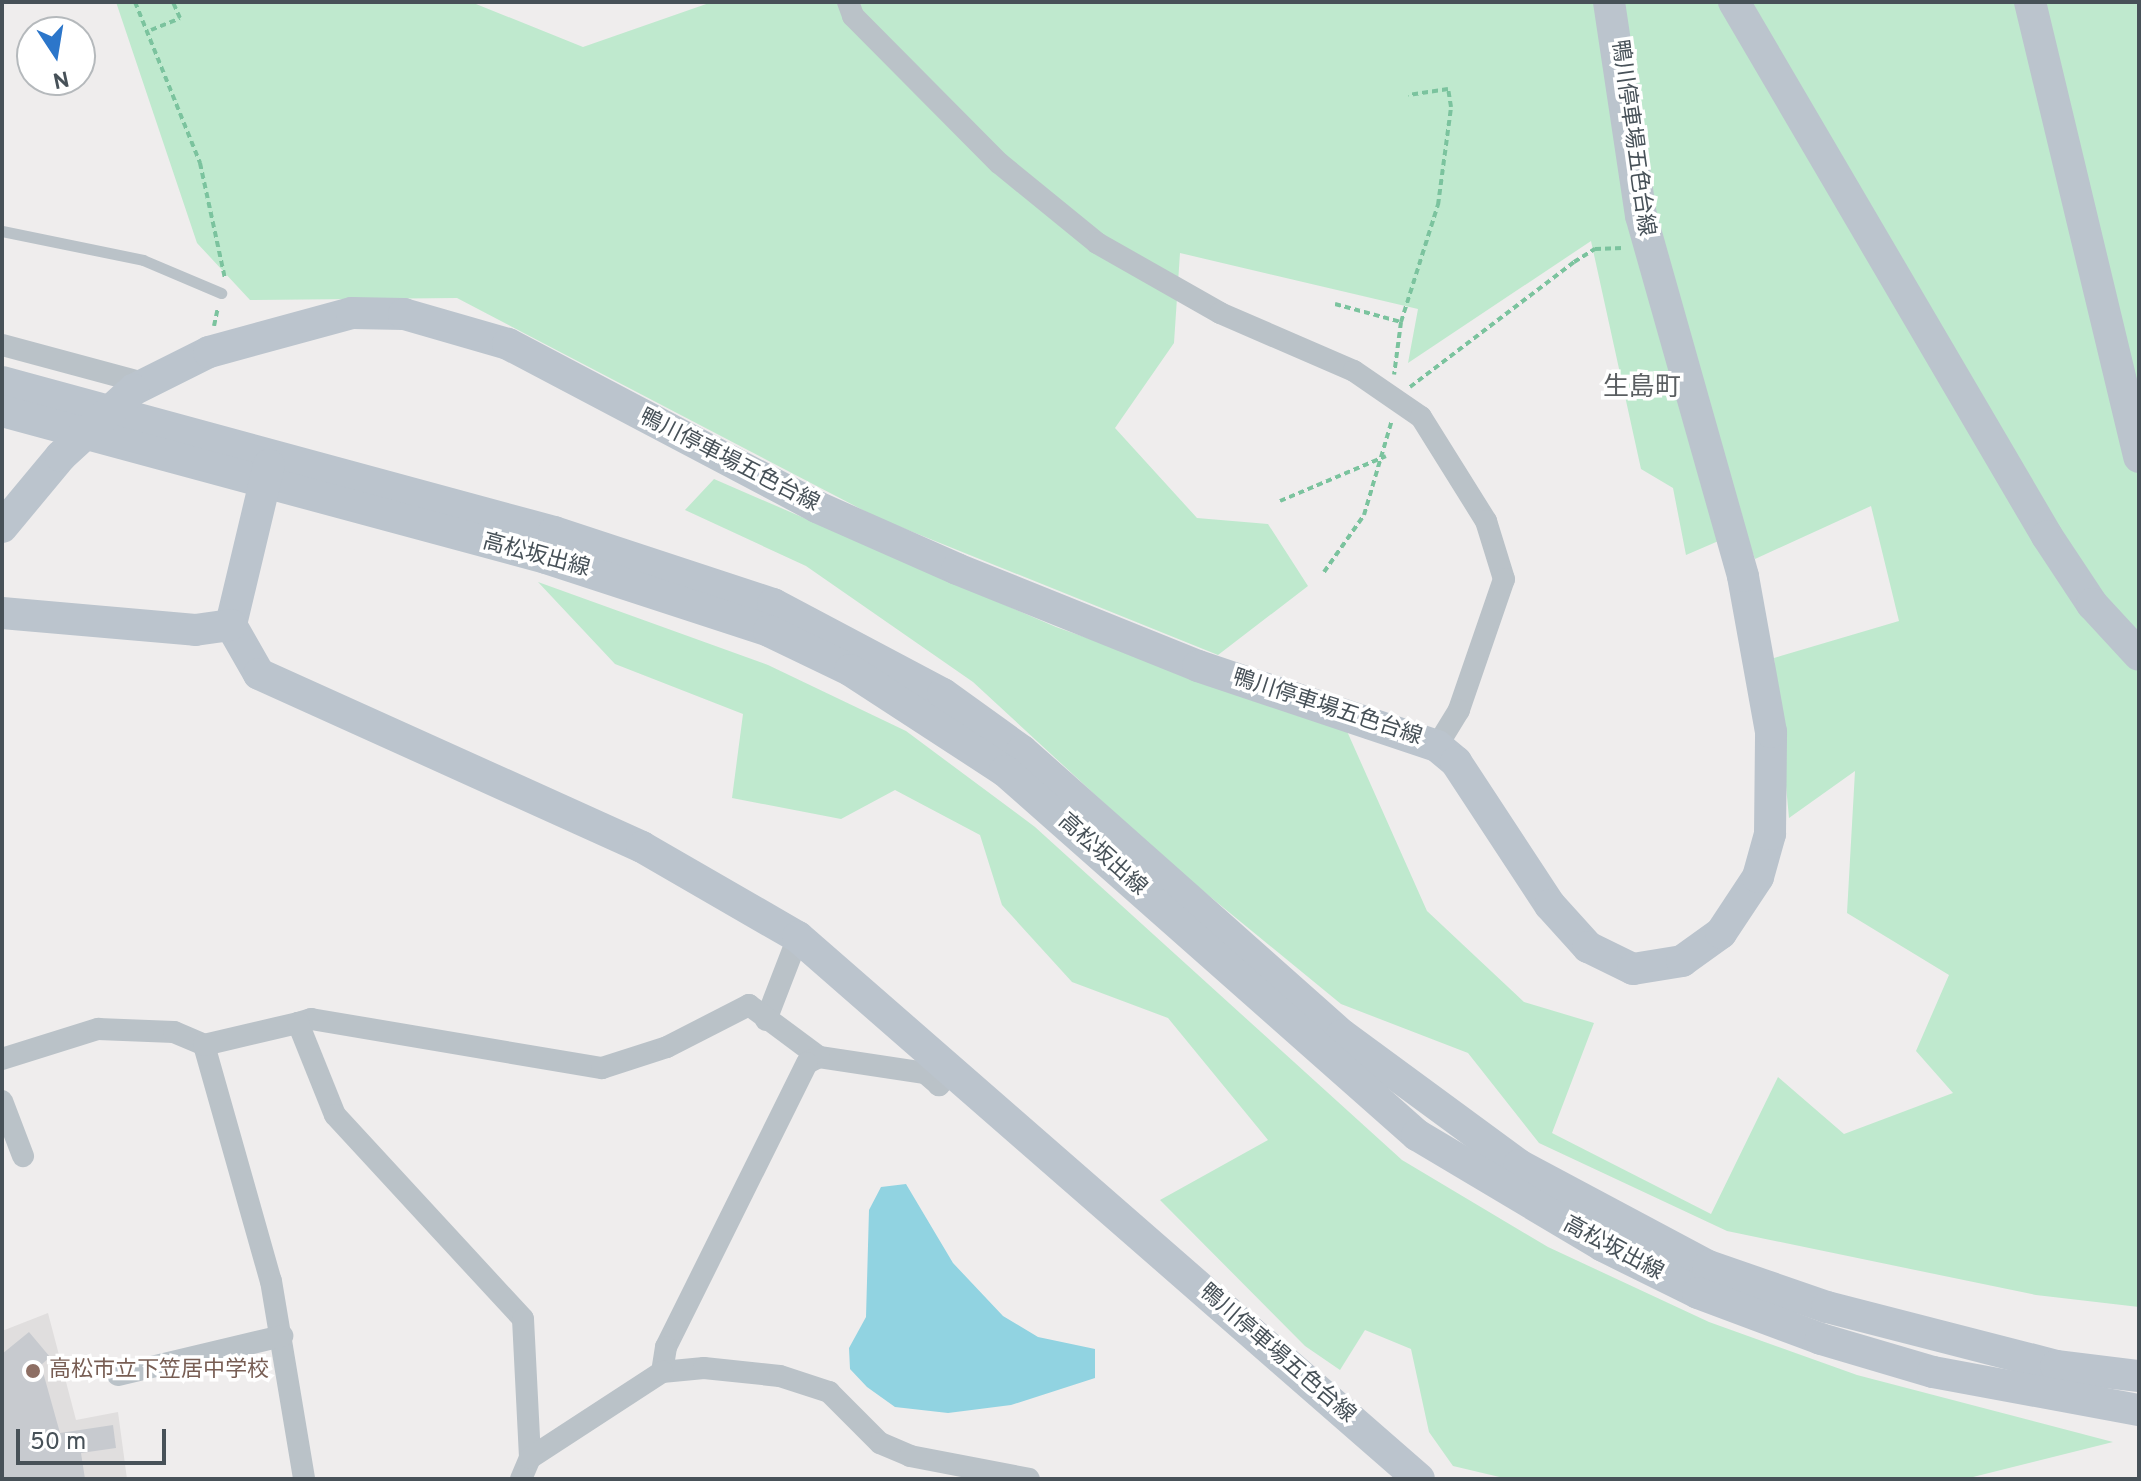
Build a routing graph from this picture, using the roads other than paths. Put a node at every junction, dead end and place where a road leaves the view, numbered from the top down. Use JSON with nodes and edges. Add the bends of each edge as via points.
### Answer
{"nodes":[{"id":1,"x":848,"y":2,"type":"edge"},
{"id":2,"x":1609,"y":2,"type":"edge"},
{"id":3,"x":1734,"y":2,"type":"edge"},
{"id":4,"x":2030,"y":2,"type":"edge"},
{"id":5,"x":2,"y":231,"type":"edge"},
{"id":6,"x":221,"y":293,"type":"road end"},
{"id":7,"x":2,"y":345,"type":"edge"},
{"id":8,"x":2,"y":382,"type":"edge"},
{"id":9,"x":139,"y":387,"type":"junction"},
{"id":10,"x":2,"y":411,"type":"edge"},
{"id":11,"x":2139,"y":457,"type":"edge"},
{"id":12,"x":268,"y":469,"type":"junction"},
{"id":13,"x":2,"y":527,"type":"edge"},
{"id":14,"x":2,"y":613,"type":"edge"},
{"id":15,"x":231,"y":625,"type":"junction"},
{"id":16,"x":2139,"y":655,"type":"edge"},
{"id":17,"x":1437,"y":746,"type":"junction"},
{"id":18,"x":798,"y":937,"type":"junction"},
{"id":19,"x":766,"y":1020,"type":"junction"},
{"id":20,"x":298,"y":1023,"type":"junction"},
{"id":21,"x":204,"y":1045,"type":"junction"},
{"id":22,"x":819,"y":1057,"type":"junction"},
{"id":23,"x":2,"y":1059,"type":"edge"},
{"id":24,"x":954,"y":1068,"type":"junction"},
{"id":25,"x":2,"y":1101,"type":"edge"},
{"id":26,"x":23,"y":1156,"type":"dead end"},
{"id":27,"x":282,"y":1336,"type":"junction"},
{"id":28,"x":662,"y":1372,"type":"junction"},
{"id":29,"x":118,"y":1375,"type":"dead end"},
{"id":30,"x":2139,"y":1376,"type":"edge"},
{"id":31,"x":2139,"y":1410,"type":"edge"},
{"id":32,"x":520,"y":1471,"type":"edge"},
{"id":33,"x":997,"y":1475,"type":"edge"},
{"id":34,"x":304,"y":1479,"type":"edge"},
{"id":35,"x":1029,"y":1479,"type":"edge"},
{"id":36,"x":1419,"y":1479,"type":"edge"}],
"edges":[{"from":1,"to":17,"type":"street","via":[[853,16],[999,163],[1097,243],[1220,313],[1395,396],[1442,445],[1486,521],[1504,579],[1459,710]]},
{"from":2,"to":17,"type":"main road","name":"鴨川停車場五色台線","via":[[1650,251],[1763,668],[1772,780],[1758,877],[1706,948],[1655,967],[1609,961],[1568,928],[1456,762]]},
{"from":3,"to":16,"type":"main road","via":[[2047,536],[2092,604]]},
{"from":4,"to":11,"type":"main road"},
{"from":5,"to":6,"type":"lane","via":[[143,260]]},
{"from":7,"to":9,"type":"street"},
{"from":8,"to":12,"type":"main road","name":"高松坂出線"},
{"from":9,"to":13,"type":"main road","name":"鴨川停車場五色台線","bridge":true,"via":[[61,456]]},
{"from":9,"to":17,"type":"main road","name":"鴨川停車場五色台線","via":[[209,352],[352,313],[462,327],[508,344],[817,507],[957,569],[1198,666]]},
{"from":10,"to":12,"type":"main road","name":"高松坂出線"},
{"from":12,"to":15,"type":"main road"},
{"from":12,"to":30,"type":"main road","name":"高松坂出線","via":[[681,570],[864,649],[1022,751],[1342,1035],[1519,1165],[1708,1266],[1936,1340]]},
{"from":12,"to":31,"type":"main road","name":"高松坂出線","via":[[676,595],[850,670],[1005,771],[1417,1135],[1563,1223],[1698,1293],[1821,1339],[1933,1372]]},
{"from":14,"to":15,"type":"main road","via":[[183,629]]},
{"from":15,"to":18,"type":"main road","name":"鴨川停車場五色台線","via":[[247,663],[270,681],[642,847]]},
{"from":18,"to":19,"type":"street"},
{"from":18,"to":24,"type":"main road","name":"鴨川停車場五色台線"},
{"from":19,"to":20,"type":"street","via":[[749,1005],[667,1047],[602,1068],[311,1019]]},
{"from":19,"to":22,"type":"street"},
{"from":20,"to":21,"type":"street"},
{"from":20,"to":32,"type":"street","via":[[335,1115],[523,1319]]},
{"from":21,"to":23,"type":"street","via":[[174,1032],[98,1029]]},
{"from":21,"to":27,"type":"street"},
{"from":22,"to":24,"type":"street","via":[[925,1073],[939,1085]]},
{"from":22,"to":28,"type":"street","via":[[795,1079],[738,1214],[666,1347]]},
{"from":24,"to":36,"type":"main road","name":"鴨川停車場五色台線"},
{"from":25,"to":26,"type":"street"},
{"from":27,"to":29,"type":"street"},
{"from":27,"to":34,"type":"street"},
{"from":28,"to":32,"type":"street"},
{"from":28,"to":33,"type":"street","via":[[704,1368],[780,1376],[829,1392],[843,1412],[890,1447]]},
{"from":33,"to":35,"type":"street"}]}
